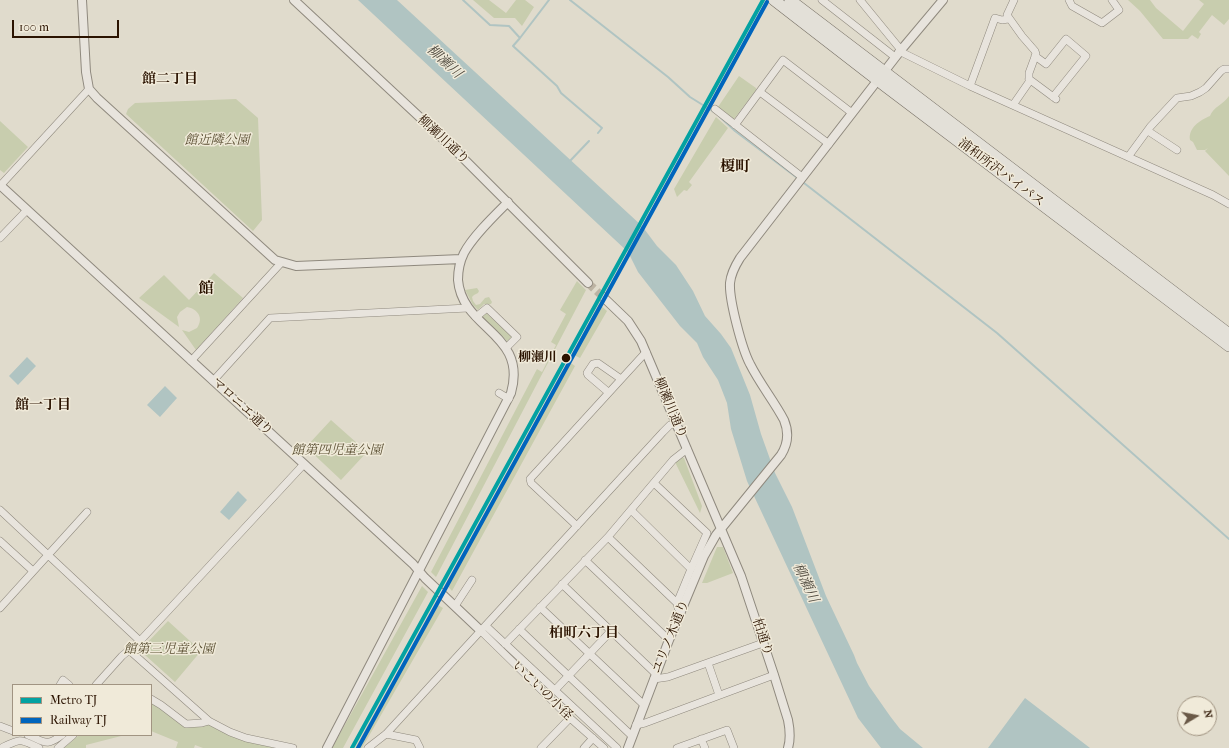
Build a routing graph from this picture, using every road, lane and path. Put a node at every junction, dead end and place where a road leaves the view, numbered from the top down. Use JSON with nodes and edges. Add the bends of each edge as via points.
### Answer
{"nodes":[{"id":1,"x":82,"y":0,"type":"edge"},
{"id":2,"x":294,"y":0,"type":"edge"},
{"id":3,"x":774,"y":0,"type":"edge"},
{"id":4,"x":790,"y":0,"type":"edge"},
{"id":5,"x":822,"y":0,"type":"edge"},
{"id":6,"x":860,"y":0,"type":"edge"},
{"id":7,"x":942,"y":0,"type":"edge"},
{"id":8,"x":1014,"y":0,"type":"edge"},
{"id":9,"x":1069,"y":0,"type":"edge"},
{"id":10,"x":1112,"y":0,"type":"edge"},
{"id":11,"x":1008,"y":19,"type":"junction"},
{"id":12,"x":898,"y":53,"type":"junction"},
{"id":13,"x":1035,"y":56,"type":"junction"},
{"id":14,"x":1229,"y":69,"type":"edge"},
{"id":15,"x":884,"y":71,"type":"junction"},
{"id":16,"x":1029,"y":79,"type":"junction"},
{"id":17,"x":877,"y":80,"type":"junction"},
{"id":18,"x":970,"y":86,"type":"junction"},
{"id":19,"x":89,"y":89,"type":"junction"},
{"id":20,"x":760,"y":92,"type":"junction"},
{"id":21,"x":1013,"y":105,"type":"junction"},
{"id":22,"x":715,"y":109,"type":"dead end"},
{"id":23,"x":852,"y":113,"type":"junction"},
{"id":24,"x":735,"y":125,"type":"junction"},
{"id":25,"x":1148,"y":131,"type":"junction"},
{"id":26,"x":829,"y":144,"type":"junction"},
{"id":27,"x":1177,"y":150,"type":"dead end"},
{"id":28,"x":1128,"y":157,"type":"junction"},
{"id":29,"x":802,"y":177,"type":"junction"},
{"id":30,"x":0,"y":186,"type":"edge"},
{"id":31,"x":508,"y":202,"type":"junction"},
{"id":32,"x":1229,"y":204,"type":"edge"},
{"id":33,"x":26,"y":210,"type":"junction"},
{"id":34,"x":0,"y":238,"type":"edge"},
{"id":35,"x":461,"y":259,"type":"junction"},
{"id":36,"x":281,"y":263,"type":"junction"},
{"id":37,"x":588,"y":283,"type":"tunnel mouth"},
{"id":38,"x":603,"y":297,"type":"tunnel mouth"},
{"id":39,"x":468,"y":308,"type":"junction"},
{"id":40,"x":476,"y":317,"type":"junction"},
{"id":41,"x":1229,"y":334,"type":"edge"},
{"id":42,"x":1229,"y":346,"type":"edge"},
{"id":43,"x":506,"y":348,"type":"junction"},
{"id":44,"x":646,"y":352,"type":"junction"},
{"id":45,"x":191,"y":361,"type":"junction"},
{"id":46,"x":621,"y":379,"type":"junction"},
{"id":47,"x":213,"y":381,"type":"junction"},
{"id":48,"x":608,"y":392,"type":"junction"},
{"id":49,"x":498,"y":393,"type":"dead end"},
{"id":50,"x":508,"y":399,"type":"junction"},
{"id":51,"x":676,"y":423,"type":"junction"},
{"id":52,"x":687,"y":448,"type":"junction"},
{"id":53,"x":304,"y":464,"type":"junction"},
{"id":54,"x":654,"y":483,"type":"junction"},
{"id":55,"x":0,"y":510,"type":"edge"},
{"id":56,"x":631,"y":510,"type":"junction"},
{"id":57,"x":87,"y":512,"type":"dead end"},
{"id":58,"x":577,"y":526,"type":"junction"},
{"id":59,"x":720,"y":529,"type":"junction"},
{"id":60,"x":608,"y":536,"type":"junction"},
{"id":61,"x":0,"y":541,"type":"edge"},
{"id":62,"x":49,"y":555,"type":"junction"},
{"id":63,"x":585,"y":560,"type":"junction"},
{"id":64,"x":691,"y":569,"type":"junction"},
{"id":65,"x":33,"y":571,"type":"junction"},
{"id":66,"x":419,"y":571,"type":"junction"},
{"id":67,"x":472,"y":580,"type":"dead end"},
{"id":68,"x":562,"y":584,"type":"junction"},
{"id":69,"x":2,"y":603,"type":"edge"},
{"id":70,"x":678,"y":604,"type":"junction"},
{"id":71,"x":455,"y":606,"type":"junction"},
{"id":72,"x":540,"y":606,"type":"junction"},
{"id":73,"x":680,"y":613,"type":"junction"},
{"id":74,"x":483,"y":628,"type":"junction"},
{"id":75,"x":519,"y":629,"type":"junction"},
{"id":76,"x":612,"y":630,"type":"junction"},
{"id":77,"x":669,"y":640,"type":"junction"},
{"id":78,"x":140,"y":641,"type":"junction"},
{"id":79,"x":763,"y":643,"type":"junction"},
{"id":80,"x":505,"y":644,"type":"junction"},
{"id":81,"x":129,"y":650,"type":"junction"},
{"id":82,"x":590,"y":654,"type":"junction"},
{"id":83,"x":708,"y":662,"type":"junction"},
{"id":84,"x":774,"y":675,"type":"junction"},
{"id":85,"x":569,"y":676,"type":"junction"},
{"id":86,"x":655,"y":676,"type":"junction"},
{"id":87,"x":61,"y":684,"type":"edge"},
{"id":88,"x":68,"y":684,"type":"edge"},
{"id":89,"x":97,"y":684,"type":"edge"},
{"id":90,"x":555,"y":690,"type":"junction"},
{"id":91,"x":719,"y":695,"type":"junction"},
{"id":92,"x":152,"y":700,"type":"edge"},
{"id":93,"x":644,"y":705,"type":"junction"},
{"id":94,"x":570,"y":718,"type":"junction"},
{"id":95,"x":209,"y":721,"type":"junction"},
{"id":96,"x":636,"y":725,"type":"junction"},
{"id":97,"x":0,"y":726,"type":"edge"},
{"id":98,"x":12,"y":731,"type":"edge"},
{"id":99,"x":386,"y":734,"type":"junction"},
{"id":100,"x":30,"y":736,"type":"edge"},
{"id":101,"x":61,"y":736,"type":"edge"},
{"id":102,"x":72,"y":736,"type":"edge"},
{"id":103,"x":632,"y":736,"type":"junction"},
{"id":104,"x":593,"y":738,"type":"junction"},
{"id":105,"x":702,"y":739,"type":"junction"},
{"id":106,"x":2,"y":746,"type":"edge"},
{"id":107,"x":39,"y":748,"type":"edge"},
{"id":108,"x":58,"y":748,"type":"edge"},
{"id":109,"x":294,"y":748,"type":"edge"},
{"id":110,"x":327,"y":748,"type":"edge"},
{"id":111,"x":368,"y":748,"type":"edge"},
{"id":112,"x":420,"y":748,"type":"edge"},
{"id":113,"x":541,"y":748,"type":"edge"},
{"id":114,"x":584,"y":748,"type":"edge"},
{"id":115,"x":604,"y":748,"type":"edge"},
{"id":116,"x":617,"y":748,"type":"edge"},
{"id":117,"x":628,"y":748,"type":"edge"},
{"id":118,"x":677,"y":748,"type":"edge"},
{"id":119,"x":705,"y":748,"type":"edge"},
{"id":120,"x":734,"y":748,"type":"edge"},
{"id":121,"x":788,"y":748,"type":"edge"}],
"edges":[{"from":1,"to":19,"type":"street"},
{"from":2,"to":31,"type":"street","name":"柳瀬川通り"},
{"from":3,"to":17,"type":"highway","name":"浦和所沢バイパス"},
{"from":4,"to":15,"type":"highway","name":"浦和所沢バイパス"},
{"from":5,"to":12,"type":"street"},
{"from":6,"to":12,"type":"street"},
{"from":7,"to":12,"type":"street","name":"ユリノ木通り"},
{"from":8,"to":11,"type":"street","via":[[1007,12]]},
{"from":9,"to":10,"type":"street","via":[[1072,6],[1102,23],[1119,10]]},
{"from":11,"to":13,"type":"street","via":[[1035,51]]},
{"from":11,"to":18,"type":"street","via":[[995,18]]},
{"from":12,"to":15,"type":"street","name":"ユリノ木通り"},
{"from":12,"to":18,"type":"street"},
{"from":13,"to":16,"type":"street"},
{"from":13,"to":16,"type":"street","via":[[1046,64],[1066,40],[1086,56],[1055,99]]},
{"from":14,"to":25,"type":"street","via":[[1221,71],[1200,92],[1177,98]]},
{"from":15,"to":17,"type":"street","name":"ユリノ木通り"},
{"from":15,"to":41,"type":"highway","name":"浦和所沢バイパス"},
{"from":16,"to":21,"type":"street"},
{"from":17,"to":23,"type":"street","name":"ユリノ木通り"},
{"from":17,"to":42,"type":"highway","name":"浦和所沢バイパス"},
{"from":18,"to":21,"type":"street"},
{"from":19,"to":30,"type":"street"},
{"from":19,"to":36,"type":"street","via":[[272,258]]},
{"from":20,"to":23,"type":"street","via":[[783,60]]},
{"from":20,"to":24,"type":"street"},
{"from":20,"to":26,"type":"street"},
{"from":21,"to":28,"type":"street"},
{"from":22,"to":24,"type":"street"},
{"from":23,"to":26,"type":"street","name":"ユリノ木通り"},
{"from":24,"to":29,"type":"street"},
{"from":25,"to":27,"type":"street"},
{"from":25,"to":28,"type":"street"},
{"from":26,"to":29,"type":"street","name":"ユリノ木通り"},
{"from":28,"to":32,"type":"street"},
{"from":29,"to":59,"type":"street","name":"ユリノ木通り","via":[[732,272],[732,302],[746,355],[786,424],[788,438],[779,458]]},
{"from":30,"to":33,"type":"street","name":"マロニエ通り"},
{"from":31,"to":35,"type":"street","via":[[471,242]]},
{"from":31,"to":37,"type":"street","name":"柳瀬川通り"},
{"from":33,"to":34,"type":"street"},
{"from":33,"to":45,"type":"street","name":"マロニエ通り"},
{"from":35,"to":36,"type":"street","via":[[296,266]]},
{"from":35,"to":39,"type":"street","via":[[459,285]]},
{"from":36,"to":45,"type":"street"},
{"from":38,"to":44,"type":"street","name":"柳瀬川通り","via":[[632,326]]},
{"from":39,"to":40,"type":"street"},
{"from":39,"to":47,"type":"street","via":[[270,318]]},
{"from":40,"to":43,"type":"street"},
{"from":40,"to":43,"type":"street","via":[[488,308],[517,337]]},
{"from":43,"to":50,"type":"street","via":[[512,360],[514,375]]},
{"from":44,"to":46,"type":"street"},
{"from":44,"to":51,"type":"street","name":"柳瀬川通り"},
{"from":45,"to":47,"type":"street","name":"マロニエ通り"},
{"from":46,"to":48,"type":"street"},
{"from":46,"to":48,"type":"street","via":[[598,363],[593,364],[588,375]]},
{"from":47,"to":53,"type":"street","name":"マロニエ通り"},
{"from":48,"to":58,"type":"street","via":[[530,479],[531,483]]},
{"from":49,"to":50,"type":"street"},
{"from":50,"to":66,"type":"street"},
{"from":51,"to":52,"type":"street","name":"柳瀬川通り"},
{"from":51,"to":58,"type":"street","via":[[663,432]]},
{"from":52,"to":54,"type":"street"},
{"from":52,"to":59,"type":"street","name":"柳瀬川通り"},
{"from":53,"to":66,"type":"street","name":"マロニエ通り"},
{"from":53,"to":78,"type":"street"},
{"from":54,"to":56,"type":"street"},
{"from":54,"to":64,"type":"street","via":[[707,533]]},
{"from":55,"to":62,"type":"street"},
{"from":56,"to":60,"type":"street"},
{"from":56,"to":64,"type":"street"},
{"from":57,"to":62,"type":"street"},
{"from":58,"to":74,"type":"street"},
{"from":59,"to":73,"type":"street","name":"ユリノ木通り","via":[[704,556]]},
{"from":59,"to":79,"type":"street","name":"柏通り","via":[[741,576]]},
{"from":60,"to":63,"type":"street"},
{"from":60,"to":70,"type":"street"},
{"from":61,"to":65,"type":"street"},
{"from":62,"to":65,"type":"street"},
{"from":62,"to":78,"type":"street"},
{"from":63,"to":68,"type":"street"},
{"from":63,"to":77,"type":"street"},
{"from":64,"to":70,"type":"street"},
{"from":65,"to":69,"type":"street"},
{"from":66,"to":71,"type":"street","name":"マロニエ通り"},
{"from":66,"to":110,"type":"street"},
{"from":67,"to":71,"type":"street"},
{"from":68,"to":72,"type":"street"},
{"from":68,"to":76,"type":"street"},
{"from":70,"to":73,"type":"street"},
{"from":71,"to":74,"type":"street","name":"マロニエ通り"},
{"from":72,"to":75,"type":"street"},
{"from":72,"to":82,"type":"street"},
{"from":73,"to":77,"type":"street","name":"ユリノ木通り"},
{"from":74,"to":80,"type":"street"},
{"from":74,"to":94,"type":"street","name":"いこいの小径"},
{"from":74,"to":99,"type":"street"},
{"from":75,"to":80,"type":"street"},
{"from":75,"to":85,"type":"street"},
{"from":76,"to":82,"type":"street"},
{"from":76,"to":86,"type":"street"},
{"from":77,"to":86,"type":"street","name":"ユリノ木通り"},
{"from":78,"to":81,"type":"street"},
{"from":79,"to":83,"type":"street"},
{"from":79,"to":84,"type":"street","name":"柏通り"},
{"from":80,"to":90,"type":"street"},
{"from":81,"to":89,"type":"street"},
{"from":81,"to":95,"type":"street"},
{"from":82,"to":85,"type":"street"},
{"from":82,"to":93,"type":"street"},
{"from":83,"to":86,"type":"street","via":[[668,678]]},
{"from":83,"to":91,"type":"street"},
{"from":84,"to":91,"type":"street"},
{"from":84,"to":121,"type":"street","name":"柏通り","via":[[790,730]]},
{"from":85,"to":90,"type":"street"},
{"from":85,"to":103,"type":"street"},
{"from":86,"to":93,"type":"street","name":"ユリノ木通り"},
{"from":87,"to":88,"type":"street","via":[[63,680]]},
{"from":90,"to":116,"type":"street"},
{"from":91,"to":96,"type":"street"},
{"from":92,"to":95,"type":"street","via":[[186,724]]},
{"from":93,"to":96,"type":"street","name":"ユリノ木通り"},
{"from":94,"to":104,"type":"street","name":"いこいの小径"},
{"from":94,"to":113,"type":"street"},
{"from":95,"to":109,"type":"street","via":[[246,738]]},
{"from":96,"to":103,"type":"street","name":"ユリノ木通り"},
{"from":97,"to":98,"type":"street"},
{"from":99,"to":111,"type":"street"},
{"from":99,"to":112,"type":"street","via":[[416,740]]},
{"from":100,"to":101,"type":"street","via":[[52,743]]},
{"from":102,"to":108,"type":"street"},
{"from":103,"to":117,"type":"street","name":"ユリノ木通り"},
{"from":104,"to":114,"type":"street"},
{"from":104,"to":115,"type":"street","name":"いこいの小径"},
{"from":105,"to":118,"type":"street"},
{"from":105,"to":119,"type":"street"},
{"from":105,"to":120,"type":"street","via":[[727,730]]},
{"from":106,"to":107,"type":"street","via":[[17,740]]}]}
